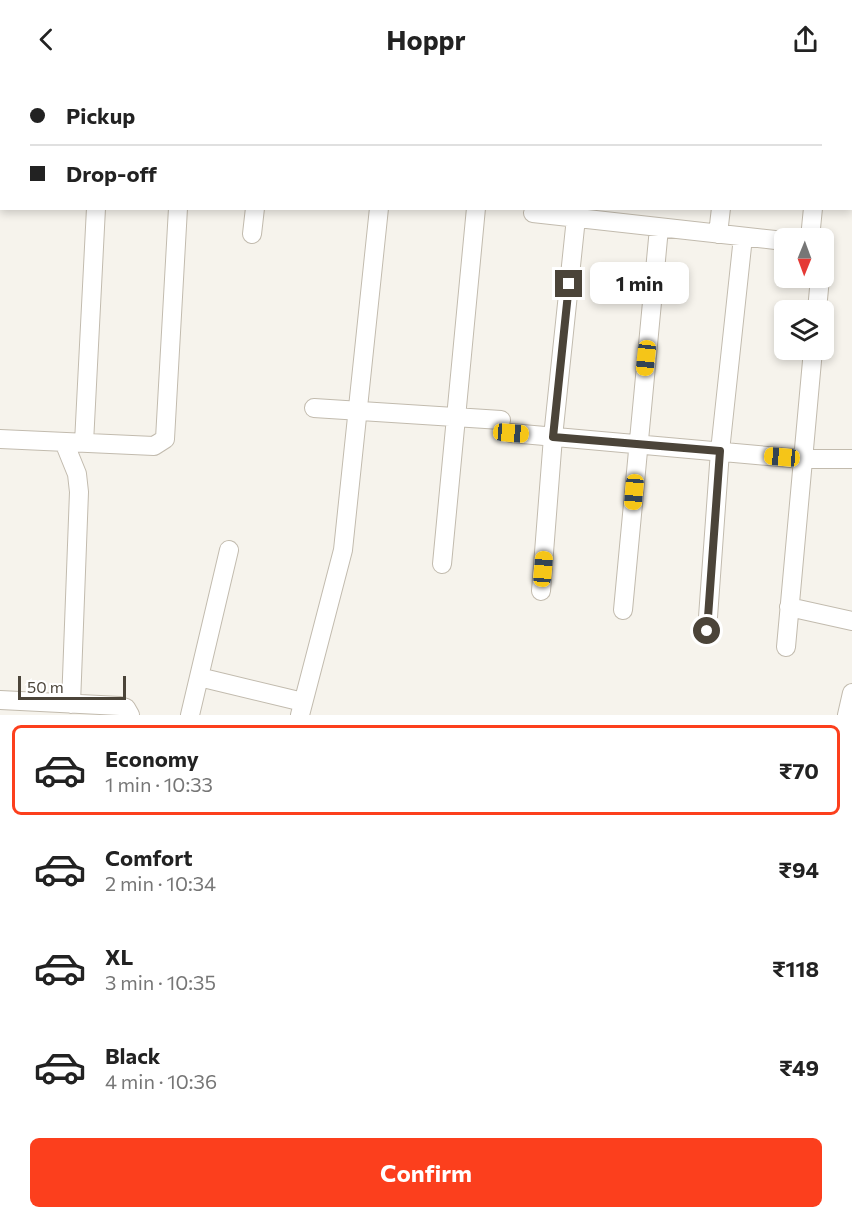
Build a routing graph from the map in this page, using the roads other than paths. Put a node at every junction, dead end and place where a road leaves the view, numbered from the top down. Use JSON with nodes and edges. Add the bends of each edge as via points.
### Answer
{"nodes":[{"id":1,"x":96,"y":210,"type":"edge"},
{"id":2,"x":178,"y":210,"type":"edge"},
{"id":3,"x":255,"y":210,"type":"edge"},
{"id":4,"x":379,"y":210,"type":"edge"},
{"id":5,"x":476,"y":210,"type":"edge"},
{"id":6,"x":721,"y":210,"type":"edge"},
{"id":7,"x":813,"y":210,"type":"edge"},
{"id":8,"x":533,"y":213,"type":"dead end"},
{"id":9,"x":576,"y":218,"type":"junction"},
{"id":10,"x":659,"y":228,"type":"junction"},
{"id":11,"x":811,"y":228,"type":"edge"},
{"id":12,"x":252,"y":234,"type":"dead end"},
{"id":13,"x":718,"y":234,"type":"junction"},
{"id":14,"x":743,"y":237,"type":"junction"},
{"id":15,"x":774,"y":240,"type":"edge"},
{"id":16,"x":812,"y":360,"type":"edge"},
{"id":17,"x":315,"y":408,"type":"dead end"},
{"id":18,"x":358,"y":411,"type":"junction"},
{"id":19,"x":456,"y":417,"type":"junction"},
{"id":20,"x":553,"y":437,"type":"junction"},
{"id":21,"x":0,"y":438,"type":"edge"},
{"id":22,"x":64,"y":442,"type":"junction"},
{"id":23,"x":84,"y":443,"type":"junction"},
{"id":24,"x":638,"y":444,"type":"junction"},
{"id":25,"x":720,"y":451,"type":"junction"},
{"id":26,"x":802,"y":459,"type":"junction"},
{"id":27,"x":852,"y":459,"type":"edge"},
{"id":28,"x":229,"y":550,"type":"dead end"},
{"id":29,"x":442,"y":564,"type":"dead end"},
{"id":30,"x":541,"y":591,"type":"dead end"},
{"id":31,"x":789,"y":607,"type":"junction"},
{"id":32,"x":623,"y":610,"type":"dead end"},
{"id":33,"x":852,"y":621,"type":"edge"},
{"id":34,"x":707,"y":631,"type":"dead end"},
{"id":35,"x":786,"y":647,"type":"dead end"},
{"id":36,"x":199,"y":677,"type":"junction"},
{"id":37,"x":852,"y":693,"type":"edge"},
{"id":38,"x":0,"y":700,"type":"edge"},
{"id":39,"x":71,"y":704,"type":"junction"},
{"id":40,"x":302,"y":709,"type":"edge"},
{"id":41,"x":130,"y":715,"type":"edge"},
{"id":42,"x":190,"y":715,"type":"edge"},
{"id":43,"x":847,"y":715,"type":"edge"}],
"edges":[{"from":1,"to":23,"type":"street"},
{"from":2,"to":23,"type":"street","via":[[165,439],[154,446]]},
{"from":3,"to":12,"type":"street"},
{"from":4,"to":18,"type":"street"},
{"from":5,"to":19,"type":"street"},
{"from":6,"to":13,"type":"street"},
{"from":7,"to":11,"type":"street"},
{"from":8,"to":9,"type":"street"},
{"from":9,"to":10,"type":"street"},
{"from":9,"to":20,"type":"street"},
{"from":10,"to":13,"type":"street"},
{"from":10,"to":24,"type":"street"},
{"from":13,"to":14,"type":"street"},
{"from":14,"to":15,"type":"street"},
{"from":14,"to":25,"type":"street"},
{"from":16,"to":26,"type":"street"},
{"from":17,"to":18,"type":"street"},
{"from":18,"to":19,"type":"street"},
{"from":18,"to":40,"type":"street","via":[[343,550]]},
{"from":19,"to":20,"type":"street"},
{"from":19,"to":29,"type":"street"},
{"from":20,"to":24,"type":"street"},
{"from":20,"to":30,"type":"street"},
{"from":21,"to":22,"type":"street"},
{"from":22,"to":23,"type":"street"},
{"from":22,"to":39,"type":"street","via":[[77,474],[79,492]]},
{"from":24,"to":25,"type":"street"},
{"from":24,"to":32,"type":"street"},
{"from":25,"to":26,"type":"street"},
{"from":25,"to":34,"type":"street"},
{"from":26,"to":27,"type":"street"},
{"from":26,"to":31,"type":"street"},
{"from":28,"to":36,"type":"street"},
{"from":31,"to":33,"type":"street"},
{"from":31,"to":35,"type":"street"},
{"from":36,"to":40,"type":"street"},
{"from":36,"to":42,"type":"street"},
{"from":37,"to":43,"type":"street"},
{"from":38,"to":39,"type":"street"},
{"from":39,"to":41,"type":"street","via":[[120,706]]}]}
